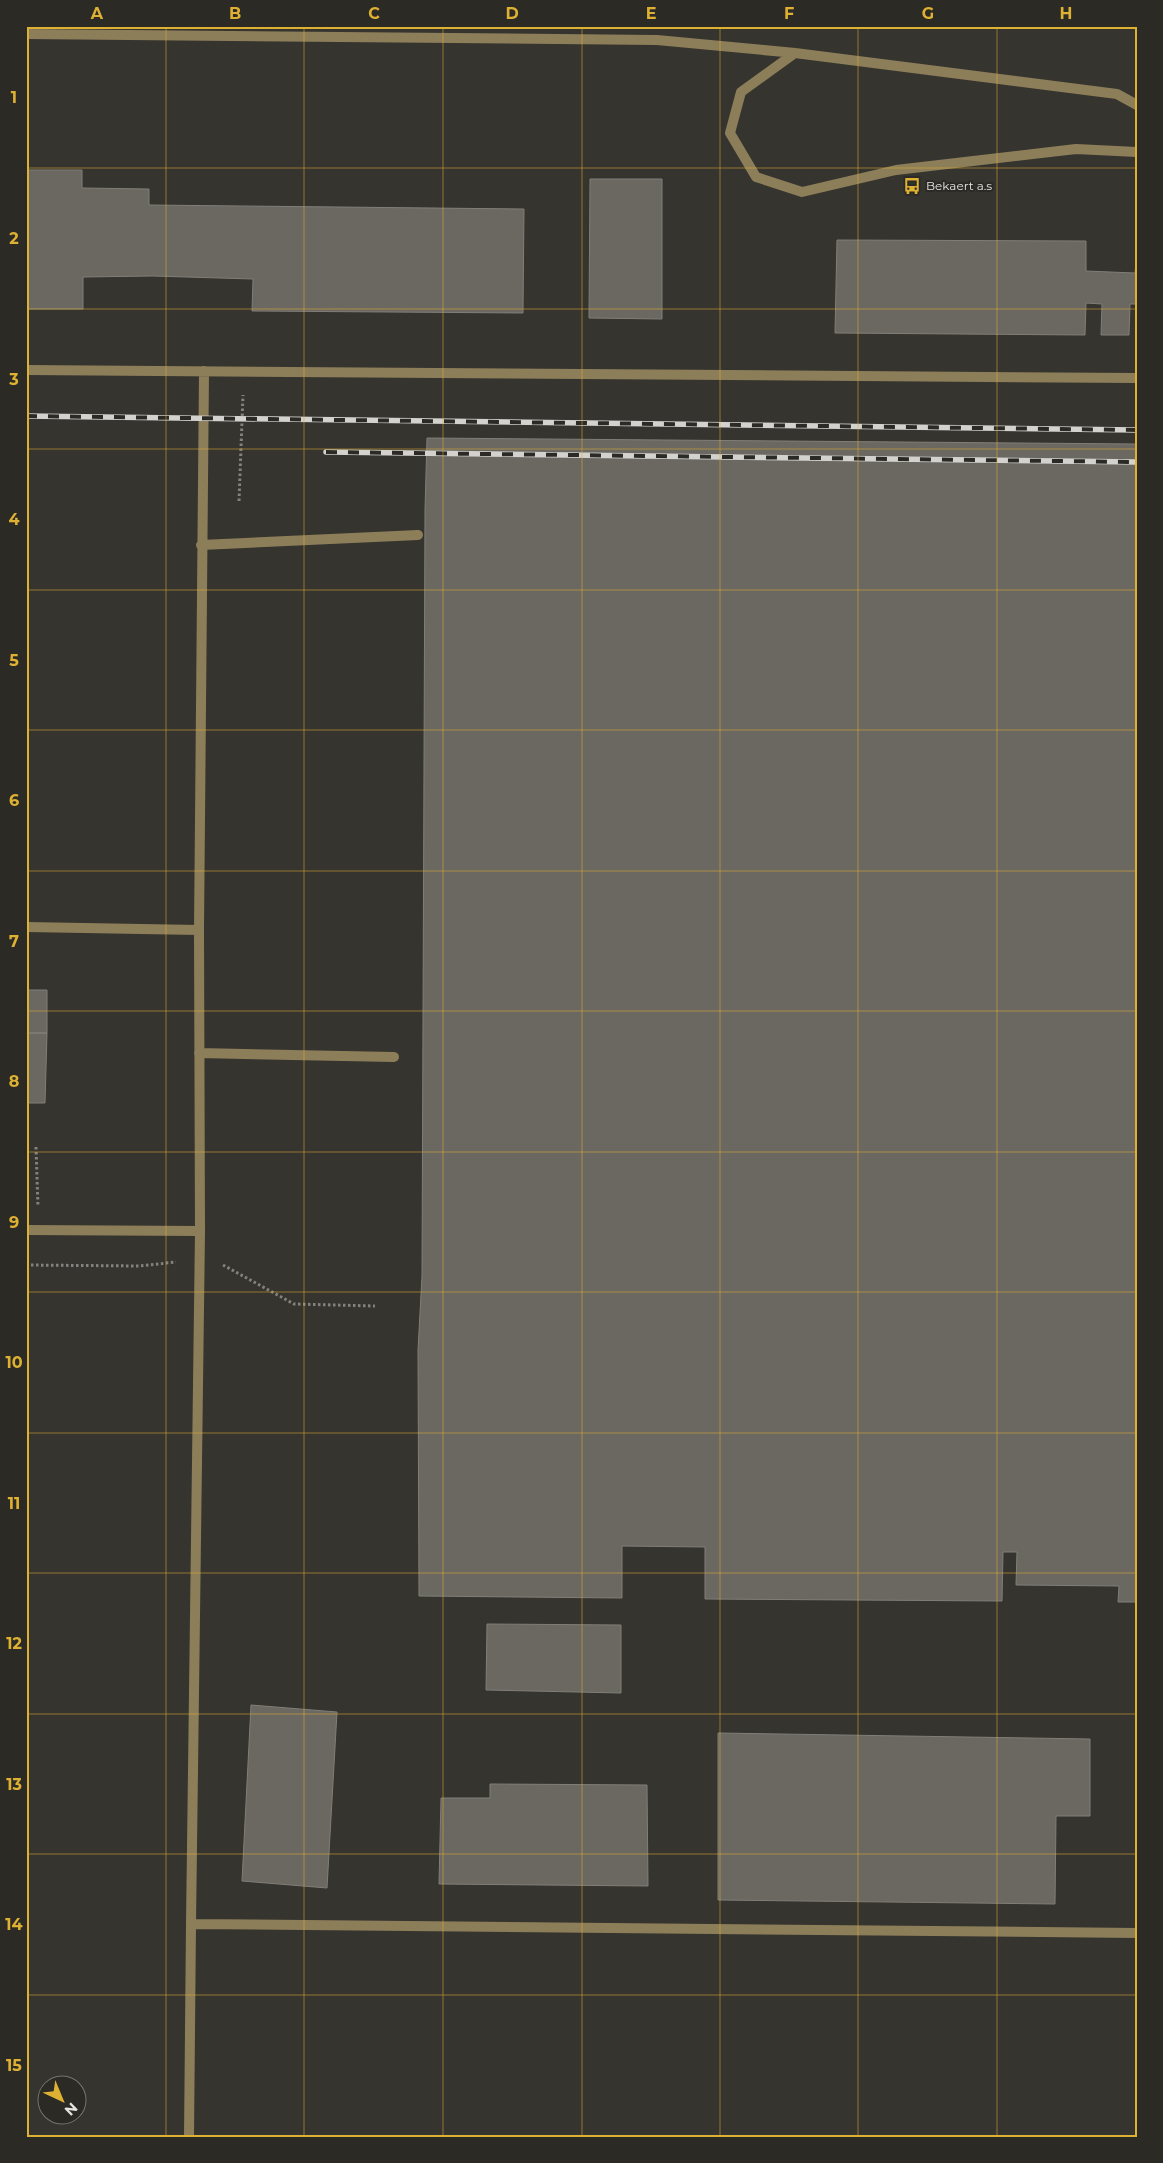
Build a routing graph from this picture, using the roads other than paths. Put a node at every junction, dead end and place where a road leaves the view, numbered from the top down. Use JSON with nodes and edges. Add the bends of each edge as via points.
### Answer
{"nodes":[{"id":1,"x":26,"y":34,"type":"edge"},
{"id":2,"x":795,"y":53,"type":"junction"},
{"id":3,"x":1137,"y":105,"type":"edge"},
{"id":4,"x":1137,"y":152,"type":"edge"},
{"id":5,"x":26,"y":370,"type":"edge"},
{"id":6,"x":204,"y":371,"type":"junction"},
{"id":7,"x":1137,"y":378,"type":"edge"},
{"id":8,"x":418,"y":535,"type":"dead end"},
{"id":9,"x":202,"y":544,"type":"junction"},
{"id":10,"x":26,"y":926,"type":"edge"},
{"id":11,"x":199,"y":930,"type":"junction"},
{"id":12,"x":199,"y":1053,"type":"junction"},
{"id":13,"x":394,"y":1057,"type":"dead end"},
{"id":14,"x":26,"y":1230,"type":"edge"},
{"id":15,"x":200,"y":1231,"type":"junction"},
{"id":16,"x":191,"y":1924,"type":"junction"},
{"id":17,"x":1137,"y":1933,"type":"edge"},
{"id":18,"x":189,"y":2137,"type":"edge"}],
"edges":[{"from":1,"to":2,"type":"lane","via":[[657,40]]},
{"from":2,"to":3,"type":"lane","via":[[1117,94]]},
{"from":2,"to":4,"type":"lane","via":[[741,92],[730,133],[756,177],[802,192],[896,170],[1067,150]]},
{"from":5,"to":6,"type":"lane"},
{"from":6,"to":7,"type":"lane"},
{"from":6,"to":9,"type":"lane"},
{"from":8,"to":9,"type":"lane"},
{"from":9,"to":11,"type":"lane"},
{"from":10,"to":11,"type":"lane"},
{"from":11,"to":12,"type":"lane"},
{"from":12,"to":13,"type":"lane"},
{"from":12,"to":15,"type":"lane"},
{"from":14,"to":15,"type":"lane"},
{"from":15,"to":16,"type":"lane"},
{"from":16,"to":17,"type":"lane"},
{"from":16,"to":18,"type":"lane"}]}
